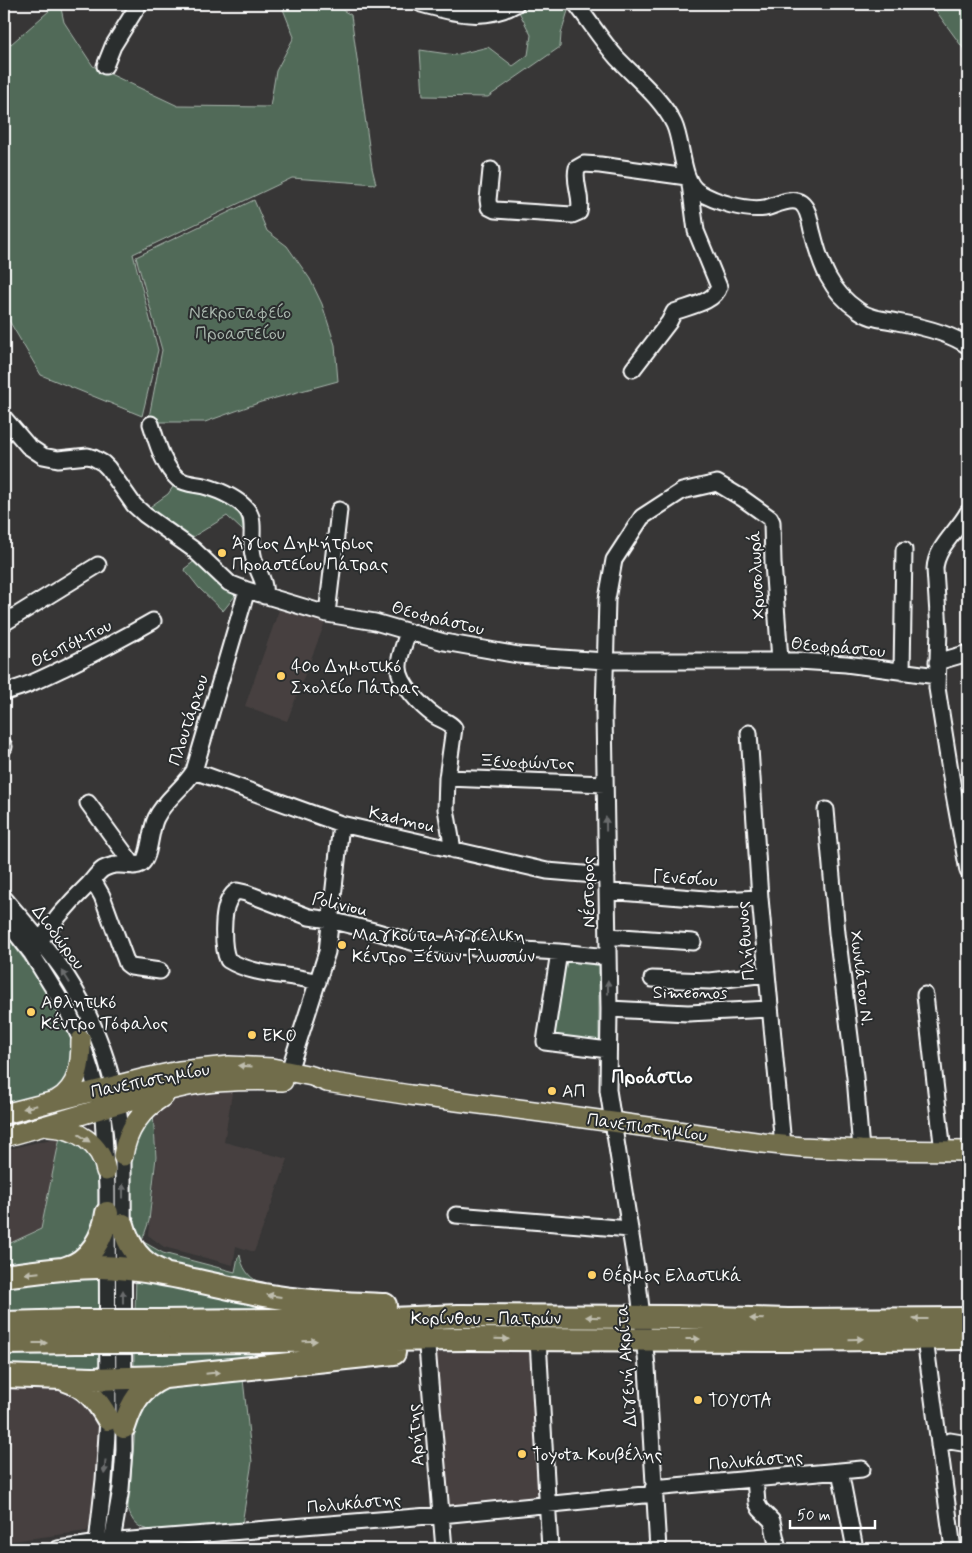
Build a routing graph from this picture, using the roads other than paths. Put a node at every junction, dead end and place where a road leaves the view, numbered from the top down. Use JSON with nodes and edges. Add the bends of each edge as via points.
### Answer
{"nodes":[{"id":1,"x":139,"y":4,"type":"edge"},
{"id":2,"x":420,"y":4,"type":"edge"},
{"id":3,"x":516,"y":4,"type":"edge"},
{"id":4,"x":576,"y":4,"type":"edge"},
{"id":5,"x":105,"y":66,"type":"dead end"},
{"id":6,"x":491,"y":170,"type":"dead end"},
{"id":7,"x":688,"y":181,"type":"junction"},
{"id":8,"x":968,"y":346,"type":"edge"},
{"id":9,"x":633,"y":369,"type":"dead end"},
{"id":10,"x":4,"y":418,"type":"edge"},
{"id":11,"x":151,"y":424,"type":"dead end"},
{"id":12,"x":339,"y":510,"type":"dead end"},
{"id":13,"x":968,"y":512,"type":"edge"},
{"id":14,"x":904,"y":550,"type":"dead end"},
{"id":15,"x":98,"y":565,"type":"dead end"},
{"id":16,"x":247,"y":590,"type":"junction"},
{"id":17,"x":264,"y":596,"type":"junction"},
{"id":18,"x":327,"y":614,"type":"junction"},
{"id":19,"x":152,"y":621,"type":"dead end"},
{"id":20,"x":4,"y":623,"type":"edge"},
{"id":21,"x":408,"y":632,"type":"junction"},
{"id":22,"x":968,"y":653,"type":"edge"},
{"id":23,"x":780,"y":660,"type":"junction"},
{"id":24,"x":605,"y":661,"type":"junction"},
{"id":25,"x":937,"y":669,"type":"junction"},
{"id":26,"x":902,"y":672,"type":"junction"},
{"id":27,"x":4,"y":692,"type":"edge"},
{"id":28,"x":749,"y":733,"type":"dead end"},
{"id":29,"x":194,"y":771,"type":"junction"},
{"id":30,"x":447,"y":778,"type":"junction"},
{"id":31,"x":605,"y":784,"type":"junction"},
{"id":32,"x":88,"y":804,"type":"dead end"},
{"id":33,"x":826,"y":810,"type":"dead end"},
{"id":34,"x":341,"y":824,"type":"junction"},
{"id":35,"x":454,"y":850,"type":"junction"},
{"id":36,"x":134,"y":866,"type":"junction"},
{"id":37,"x":968,"y":871,"type":"edge"},
{"id":38,"x":93,"y":880,"type":"junction"},
{"id":39,"x":607,"y":884,"type":"junction"},
{"id":40,"x":4,"y":898,"type":"edge"},
{"id":41,"x":760,"y":898,"type":"junction"},
{"id":42,"x":4,"y":918,"type":"edge"},
{"id":43,"x":330,"y":920,"type":"junction"},
{"id":44,"x":608,"y":936,"type":"junction"},
{"id":45,"x":693,"y":942,"type":"dead end"},
{"id":46,"x":36,"y":948,"type":"junction"},
{"id":47,"x":559,"y":952,"type":"junction"},
{"id":48,"x":608,"y":957,"type":"junction"},
{"id":49,"x":160,"y":971,"type":"dead end"},
{"id":50,"x":766,"y":974,"type":"junction"},
{"id":51,"x":652,"y":979,"type":"dead end"},
{"id":52,"x":318,"y":982,"type":"junction"},
{"id":53,"x":925,"y":995,"type":"dead end"},
{"id":54,"x":609,"y":1009,"type":"junction"},
{"id":55,"x":770,"y":1010,"type":"junction"},
{"id":56,"x":81,"y":1040,"type":"junction"},
{"id":57,"x":608,"y":1050,"type":"junction"},
{"id":58,"x":290,"y":1071,"type":"junction"},
{"id":59,"x":327,"y":1082,"type":"junction"},
{"id":60,"x":106,"y":1087,"type":"junction"},
{"id":61,"x":176,"y":1089,"type":"junction"},
{"id":62,"x":56,"y":1101,"type":"junction"},
{"id":63,"x":110,"y":1106,"type":"junction"},
{"id":64,"x":4,"y":1114,"type":"edge"},
{"id":65,"x":614,"y":1122,"type":"junction"},
{"id":66,"x":45,"y":1126,"type":"junction"},
{"id":67,"x":4,"y":1137,"type":"edge"},
{"id":68,"x":783,"y":1145,"type":"junction"},
{"id":69,"x":861,"y":1150,"type":"junction"},
{"id":70,"x":968,"y":1151,"type":"edge"},
{"id":71,"x":944,"y":1152,"type":"junction"},
{"id":72,"x":123,"y":1156,"type":"junction"},
{"id":73,"x":106,"y":1171,"type":"junction"},
{"id":74,"x":456,"y":1215,"type":"dead end"},
{"id":75,"x":115,"y":1219,"type":"junction"},
{"id":76,"x":630,"y":1229,"type":"junction"},
{"id":77,"x":115,"y":1268,"type":"junction"},
{"id":78,"x":60,"y":1270,"type":"junction"},
{"id":79,"x":169,"y":1275,"type":"junction"},
{"id":80,"x":4,"y":1276,"type":"edge"},
{"id":81,"x":458,"y":1316,"type":"junction"},
{"id":82,"x":968,"y":1319,"type":"edge"},
{"id":83,"x":4,"y":1322,"type":"edge"},
{"id":84,"x":643,"y":1328,"type":"junction"},
{"id":85,"x":159,"y":1331,"type":"junction"},
{"id":86,"x":77,"y":1332,"type":"junction"},
{"id":87,"x":968,"y":1338,"type":"edge"},
{"id":88,"x":466,"y":1339,"type":"junction"},
{"id":89,"x":925,"y":1339,"type":"junction"},
{"id":90,"x":538,"y":1340,"type":"junction"},
{"id":91,"x":4,"y":1343,"type":"edge"},
{"id":92,"x":427,"y":1348,"type":"junction"},
{"id":93,"x":4,"y":1376,"type":"edge"},
{"id":94,"x":56,"y":1378,"type":"junction"},
{"id":95,"x":165,"y":1378,"type":"junction"},
{"id":96,"x":116,"y":1379,"type":"junction"},
{"id":97,"x":116,"y":1423,"type":"junction"},
{"id":98,"x":968,"y":1444,"type":"edge"},
{"id":99,"x":939,"y":1445,"type":"junction"},
{"id":100,"x":862,"y":1469,"type":"dead end"},
{"id":101,"x":840,"y":1471,"type":"junction"},
{"id":102,"x":755,"y":1479,"type":"junction"},
{"id":103,"x":654,"y":1491,"type":"junction"},
{"id":104,"x":548,"y":1504,"type":"junction"},
{"id":105,"x":117,"y":1512,"type":"junction"},
{"id":106,"x":441,"y":1515,"type":"junction"},
{"id":107,"x":138,"y":1539,"type":"junction"},
{"id":108,"x":105,"y":1544,"type":"edge"},
{"id":109,"x":58,"y":1549,"type":"edge"},
{"id":110,"x":444,"y":1549,"type":"edge"},
{"id":111,"x":550,"y":1549,"type":"edge"},
{"id":112,"x":658,"y":1549,"type":"edge"},
{"id":113,"x":778,"y":1549,"type":"edge"},
{"id":114,"x":855,"y":1549,"type":"edge"},
{"id":115,"x":953,"y":1549,"type":"edge"}],
"edges":[{"from":1,"to":5,"type":"street","via":[[113,46]]},
{"from":2,"to":3,"type":"street","via":[[449,12],[477,14]]},
{"from":4,"to":7,"type":"street","via":[[617,57],[670,116],[681,146]]},
{"from":6,"to":7,"type":"street","via":[[490,207],[572,215],[579,212],[581,205],[575,175],[577,168],[584,164]]},
{"from":7,"to":8,"type":"street","via":[[697,192],[738,206],[763,208],[798,201],[807,213],[829,281],[851,305],[870,317],[916,326]]},
{"from":7,"to":9,"type":"street","via":[[696,231],[719,287],[712,298],[674,312]]},
{"from":10,"to":16,"type":"street","name":"Θεοφράστου","via":[[28,446],[43,456],[58,459],[88,456],[100,461],[141,511],[193,549],[229,583]]},
{"from":11,"to":17,"type":"street","via":[[170,470],[178,478],[214,489],[247,508],[251,518],[252,552],[263,582]]},
{"from":12,"to":18,"type":"street"},
{"from":13,"to":25,"type":"street","via":[[935,560],[939,630]]},
{"from":14,"to":26,"type":"street"},
{"from":15,"to":20,"type":"street"},
{"from":16,"to":17,"type":"street","name":"Θεοφράστου"},
{"from":16,"to":29,"type":"street","name":"Πλουτάρχου"},
{"from":17,"to":18,"type":"street","name":"Θεοφράστου"},
{"from":18,"to":21,"type":"street","name":"Θεοφράστου","via":[[375,622]]},
{"from":19,"to":27,"type":"street","name":"Θεοπόμπου","via":[[34,682]]},
{"from":21,"to":24,"type":"street","name":"Θεοφράστου","via":[[518,655]]},
{"from":21,"to":30,"type":"street","via":[[399,666],[401,677],[422,705],[454,728]]},
{"from":22,"to":25,"type":"street"},
{"from":23,"to":24,"type":"street","name":"Θεοφράστου"},
{"from":23,"to":24,"type":"street","name":"Χρυσολωρά","via":[[772,522],[717,483],[682,491],[642,517],[614,560],[607,599]]},
{"from":23,"to":26,"type":"street","name":"Θεοφράστου"},
{"from":24,"to":31,"type":"street","name":"Νέστορος"},
{"from":25,"to":26,"type":"street","name":"Θεοφράστου"},
{"from":25,"to":37,"type":"street","via":[[940,708]]},
{"from":28,"to":41,"type":"street","name":"Πλήθωνος"},
{"from":29,"to":34,"type":"street","name":"Kadmou"},
{"from":29,"to":36,"type":"street","name":"Πλουτάρχου","via":[[160,811],[152,828],[145,859],[142,864]]},
{"from":30,"to":31,"type":"street","name":"Ξενοφώντος"},
{"from":30,"to":35,"type":"street","via":[[446,809]]},
{"from":39,"to":31,"type":"street","name":"Νέστορος","one_way":true},
{"from":32,"to":36,"type":"street"},
{"from":33,"to":69,"type":"street","name":"Χωνιάτου Ν."},
{"from":34,"to":35,"type":"street","name":"Kadmou"},
{"from":34,"to":43,"type":"street"},
{"from":35,"to":39,"type":"street","name":"Kadmou"},
{"from":36,"to":38,"type":"street","via":[[110,866]]},
{"from":38,"to":46,"type":"street","via":[[58,915]]},
{"from":38,"to":49,"type":"street","via":[[127,964]]},
{"from":39,"to":41,"type":"street","name":"Γενεσίου","via":[[718,900]]},
{"from":39,"to":44,"type":"street","name":"Νέστορος"},
{"from":40,"to":46,"type":"street","name":"Διοδώρου"},
{"from":41,"to":50,"type":"street","name":"Πλήθωνος"},
{"from":42,"to":46,"type":"street"},
{"from":43,"to":47,"type":"street","name":"Poliviou","via":[[419,944]]},
{"from":43,"to":52,"type":"street","via":[[327,952]]},
{"from":43,"to":52,"type":"street","name":"Poliviou","via":[[309,917],[237,891],[232,894],[225,912],[224,948],[228,960],[254,970]]},
{"from":44,"to":45,"type":"street"},
{"from":44,"to":48,"type":"street","name":"Νέστορος"},
{"from":46,"to":56,"type":"street"},
{"from":60,"to":46,"type":"street","name":"Διοδώρου","one_way":true,"via":[[99,1043],[84,1008],[63,972]]},
{"from":47,"to":48,"type":"street","name":"Poliviou"},
{"from":47,"to":57,"type":"street","via":[[545,1042]]},
{"from":54,"to":48,"type":"street","name":"Νέστορος","one_way":true},
{"from":50,"to":51,"type":"street","via":[[710,981]]},
{"from":50,"to":55,"type":"street","name":"Πλήθωνος"},
{"from":52,"to":58,"type":"street"},
{"from":53,"to":71,"type":"street"},
{"from":54,"to":55,"type":"street","name":"Simeonos","via":[[688,1014]]},
{"from":54,"to":57,"type":"street","name":"Νέστορος"},
{"from":55,"to":68,"type":"street","name":"Πλήθωνος"},
{"from":56,"to":60,"type":"street"},
{"from":56,"to":62,"type":"main road","via":[[78,1074],[71,1087]]},
{"from":57,"to":65,"type":"street","name":"Νέστορος","via":[[608,1090]]},
{"from":58,"to":59,"type":"main road","name":"Πανεπιστημίου"},
{"from":58,"to":60,"type":"main road","name":"Πανεπιστημίου","one_way":true,"via":[[215,1067],[179,1071]]},
{"from":59,"to":61,"type":"main road","name":"Πανεπιστημίου","via":[[235,1081]]},
{"from":59,"to":65,"type":"main road","name":"Πανεπιστημίου","via":[[466,1104]]},
{"from":60,"to":62,"type":"main road","name":"Πανεπιστημίου"},
{"from":60,"to":63,"type":"street"},
{"from":61,"to":63,"type":"main road","name":"Πανεπιστημίου"},
{"from":61,"to":72,"type":"main road","via":[[152,1103],[140,1115],[129,1132]]},
{"from":62,"to":64,"type":"main road","name":"Πανεπιστημίου","one_way":true},
{"from":63,"to":66,"type":"main road","name":"Πανεπιστημίου"},
{"from":63,"to":72,"type":"street","via":[[122,1129]]},
{"from":63,"to":73,"type":"street"},
{"from":65,"to":68,"type":"main road","name":"Πανεπιστημίου"},
{"from":65,"to":76,"type":"street","name":"Διγενή Ακρίτα"},
{"from":66,"to":67,"type":"main road","name":"Πανεπιστημίου"},
{"from":66,"to":73,"type":"main road","one_way":true,"via":[[71,1130],[88,1140],[100,1153]]},
{"from":68,"to":69,"type":"main road","name":"Πανεπιστημίου"},
{"from":69,"to":71,"type":"main road","name":"Πανεπιστημίου"},
{"from":70,"to":71,"type":"main road","name":"Πανεπιστημίου"},
{"from":75,"to":72,"type":"street","one_way":true},
{"from":73,"to":75,"type":"street"},
{"from":74,"to":76,"type":"street"},
{"from":75,"to":77,"type":"street"},
{"from":75,"to":77,"type":"street"},
{"from":75,"to":78,"type":"highway","via":[[90,1253],[73,1266]]},
{"from":75,"to":79,"type":"highway","via":[[138,1256]]},
{"from":76,"to":84,"type":"street","name":"Διγενή Ακρίτα"},
{"from":77,"to":78,"type":"highway"},
{"from":77,"to":79,"type":"highway"},
{"from":77,"to":96,"type":"street"},
{"from":78,"to":80,"type":"highway","one_way":true},
{"from":81,"to":79,"type":"highway","one_way":true,"via":[[390,1306],[273,1296]]},
{"from":84,"to":81,"type":"highway","name":"Κορίνθου - Πατρών","one_way":true},
{"from":81,"to":85,"type":"highway","name":"Κορίνθου - Πατρών"},
{"from":82,"to":84,"type":"highway","name":"Κορίνθου - Πατρών","one_way":true,"via":[[788,1320]]},
{"from":83,"to":86,"type":"highway","name":"Κορίνθου - Πατρών"},
{"from":84,"to":89,"type":"highway","name":"Κορίνθου - Πατρών","one_way":true,"via":[[787,1340]]},
{"from":84,"to":90,"type":"highway","name":"Κορίνθου - Πατρών"},
{"from":84,"to":103,"type":"street","name":"Διγενή Ακρίτα"},
{"from":85,"to":86,"type":"highway","name":"Κορίνθου - Πατρών","bridge":true},
{"from":85,"to":88,"type":"highway","name":"Κορίνθου - Πατρών","one_way":true},
{"from":91,"to":86,"type":"highway","name":"Κορίνθου - Πατρών","one_way":true},
{"from":87,"to":89,"type":"highway","name":"Κορίνθου - Πατρών"},
{"from":88,"to":90,"type":"highway","name":"Κορίνθου - Πατρών","one_way":true},
{"from":88,"to":92,"type":"highway"},
{"from":89,"to":99,"type":"street"},
{"from":90,"to":104,"type":"street"},
{"from":95,"to":92,"type":"highway","one_way":true},
{"from":92,"to":106,"type":"street","name":"Αρήτης"},
{"from":93,"to":94,"type":"highway"},
{"from":94,"to":96,"type":"highway"},
{"from":94,"to":97,"type":"highway","via":[[73,1382],[86,1390]]},
{"from":95,"to":96,"type":"highway"},
{"from":95,"to":97,"type":"highway","via":[[139,1394]]},
{"from":96,"to":97,"type":"street"},
{"from":97,"to":105,"type":"street","via":[[123,1472]]},
{"from":97,"to":108,"type":"street","one_way":true,"via":[[105,1472]]},
{"from":98,"to":99,"type":"street","via":[[950,1441]]},
{"from":99,"to":115,"type":"street"},
{"from":100,"to":101,"type":"street","name":"Πολυκάστης"},
{"from":101,"to":102,"type":"street","name":"Πολυκάστης"},
{"from":101,"to":114,"type":"street"},
{"from":102,"to":103,"type":"street","name":"Πολυκάστης"},
{"from":102,"to":113,"type":"street","via":[[757,1503],[772,1521]]},
{"from":103,"to":104,"type":"street","name":"Πολυκάστης"},
{"from":103,"to":112,"type":"street","name":"Διγενή Ακρίτα"},
{"from":104,"to":106,"type":"street","name":"Πολυκάστης"},
{"from":104,"to":111,"type":"street"},
{"from":105,"to":107,"type":"street"},
{"from":105,"to":108,"type":"street"},
{"from":106,"to":107,"type":"street","name":"Πολυκάστης"},
{"from":106,"to":110,"type":"street","name":"Αρήτης"},
{"from":107,"to":108,"type":"street","name":"Πολυκάστης"},
{"from":108,"to":109,"type":"street","name":"Πολυκάστης"}]}
